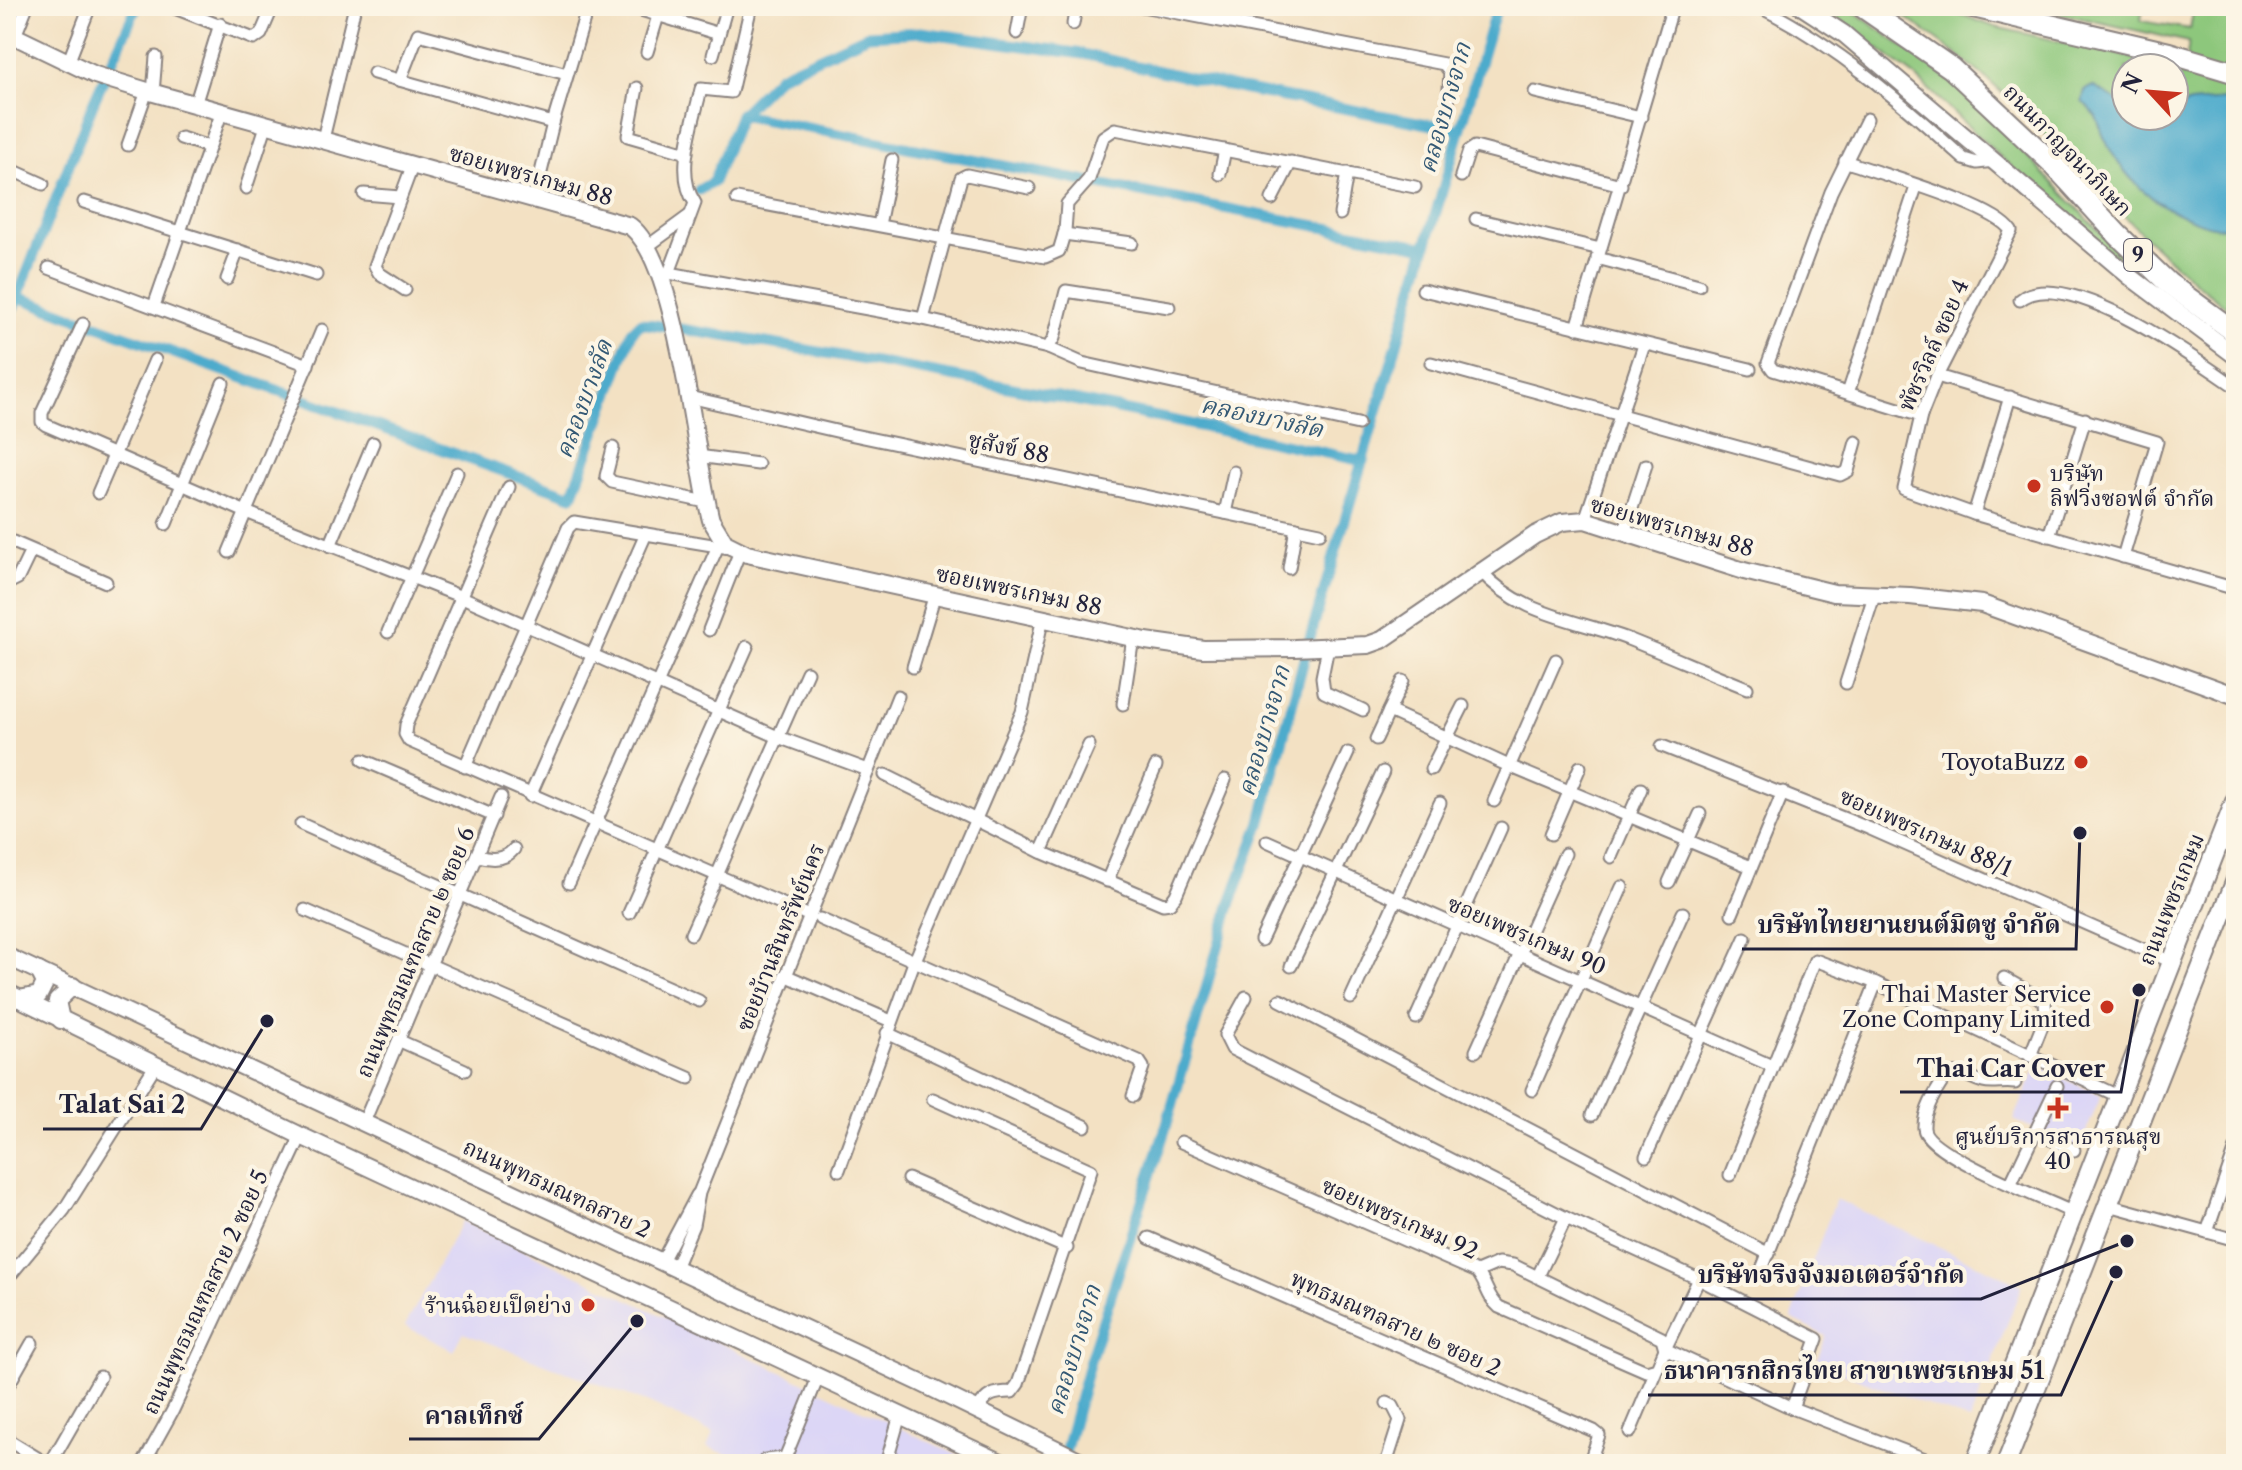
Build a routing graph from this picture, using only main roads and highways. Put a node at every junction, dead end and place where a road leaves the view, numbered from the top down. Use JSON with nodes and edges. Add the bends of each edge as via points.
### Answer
{"nodes":[{"id":1,"x":1801,"y":6,"type":"edge"},
{"id":2,"x":1861,"y":6,"type":"edge"},
{"id":3,"x":1969,"y":6,"type":"edge"},
{"id":4,"x":11,"y":34,"type":"edge"},
{"id":5,"x":2236,"y":73,"type":"edge"},
{"id":6,"x":2236,"y":333,"type":"edge"},
{"id":7,"x":2236,"y":356,"type":"edge"},
{"id":8,"x":2236,"y":696,"type":"edge"},
{"id":9,"x":2236,"y":799,"type":"edge"},
{"id":10,"x":2236,"y":880,"type":"edge"},
{"id":11,"x":6,"y":956,"type":"edge"},
{"id":12,"x":39,"y":971,"type":"junction"},
{"id":13,"x":73,"y":986,"type":"junction"},
{"id":14,"x":13,"y":996,"type":"edge"},
{"id":15,"x":61,"y":1020,"type":"junction"},
{"id":16,"x":1005,"y":1464,"type":"edge"},
{"id":17,"x":1087,"y":1464,"type":"edge"},
{"id":18,"x":1975,"y":1464,"type":"edge"},
{"id":19,"x":2006,"y":1464,"type":"edge"}],
"edges":[{"from":1,"to":7,"type":"main road","via":[[1844,34],[2128,275]]},
{"from":2,"to":6,"type":"highway","name":"ถนนกาญจนาภิเษก","number":"9","via":[[1951,68],[2168,283]]},
{"from":3,"to":5,"type":"highway"},
{"from":4,"to":8,"type":"main road","name":"ซอยเพชรเกษม 88","via":[[95,75],[630,226],[665,279],[706,502],[717,533],[731,549],[1133,638],[1203,649],[1294,648],[1382,640],[1480,570],[1562,522],[1585,520],[1803,586],[1982,604]]},
{"from":9,"to":18,"type":"main road","name":"ถนนเพชรเกษม"},
{"from":10,"to":19,"type":"main road"},
{"from":11,"to":12,"type":"main road","name":"ถนนพุทธมณฑลสาย 2"},
{"from":12,"to":13,"type":"main road","name":"ถนนพุทธมณฑลสาย 2"},
{"from":12,"to":14,"type":"main road","via":[[45,983],[39,995]]},
{"from":13,"to":15,"type":"main road","via":[[57,1001]]},
{"from":13,"to":17,"type":"main road","name":"ถนนพุทธมณฑลสาย 2"},
{"from":14,"to":15,"type":"main road"},
{"from":15,"to":16,"type":"main road"}]}
